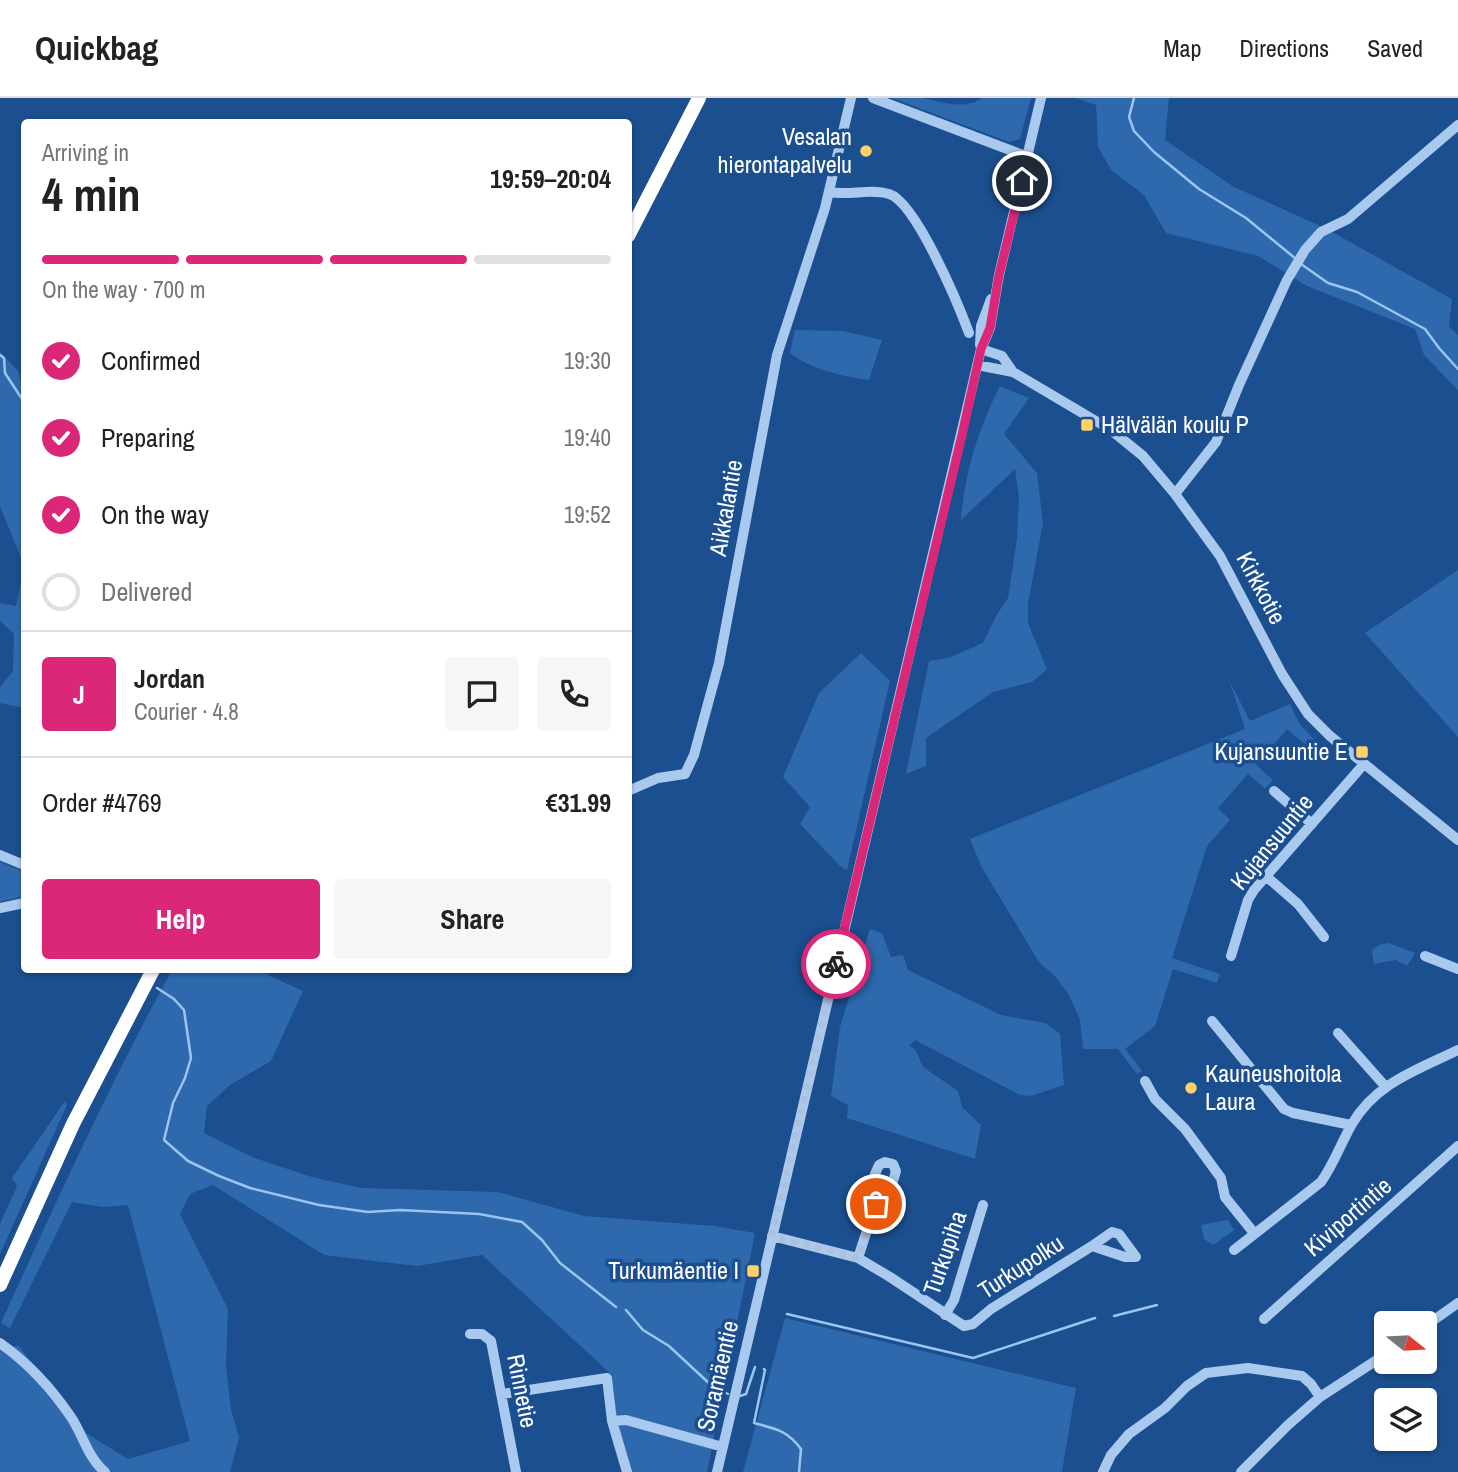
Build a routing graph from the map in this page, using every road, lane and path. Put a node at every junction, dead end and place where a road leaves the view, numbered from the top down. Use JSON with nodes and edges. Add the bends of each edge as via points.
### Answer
{"nodes":[{"id":1,"x":699,"y":98,"type":"edge"},
{"id":2,"x":851,"y":98,"type":"edge"},
{"id":3,"x":873,"y":98,"type":"edge"},
{"id":4,"x":1041,"y":98,"type":"edge"},
{"id":5,"x":1458,"y":125,"type":"edge"},
{"id":6,"x":1028,"y":157,"type":"junction"},
{"id":7,"x":830,"y":192,"type":"junction"},
{"id":8,"x":632,"y":228,"type":"edge"},
{"id":9,"x":969,"y":333,"type":"dead end"},
{"id":10,"x":981,"y":349,"type":"junction"},
{"id":11,"x":977,"y":365,"type":"junction"},
{"id":12,"x":1013,"y":372,"type":"junction"},
{"id":13,"x":1175,"y":494,"type":"junction"},
{"id":14,"x":1364,"y":764,"type":"junction"},
{"id":15,"x":632,"y":789,"type":"edge"},
{"id":16,"x":1274,"y":791,"type":"dead end"},
{"id":17,"x":1312,"y":824,"type":"junction"},
{"id":18,"x":1458,"y":840,"type":"edge"},
{"id":19,"x":0,"y":855,"type":"edge"},
{"id":20,"x":21,"y":864,"type":"edge"},
{"id":21,"x":1267,"y":877,"type":"junction"},
{"id":22,"x":21,"y":904,"type":"edge"},
{"id":23,"x":0,"y":908,"type":"edge"},
{"id":24,"x":1324,"y":937,"type":"dead end"},
{"id":25,"x":1231,"y":956,"type":"dead end"},
{"id":26,"x":1425,"y":956,"type":"dead end"},
{"id":27,"x":1458,"y":969,"type":"edge"},
{"id":28,"x":151,"y":973,"type":"edge"},
{"id":29,"x":1212,"y":1021,"type":"dead end"},
{"id":30,"x":1338,"y":1033,"type":"dead end"},
{"id":31,"x":1458,"y":1050,"type":"edge"},
{"id":32,"x":1145,"y":1081,"type":"dead end"},
{"id":33,"x":1385,"y":1086,"type":"junction"},
{"id":34,"x":1351,"y":1125,"type":"junction"},
{"id":35,"x":1458,"y":1146,"type":"edge"},
{"id":36,"x":880,"y":1190,"type":"dead end"},
{"id":37,"x":983,"y":1205,"type":"dead end"},
{"id":38,"x":1254,"y":1233,"type":"junction"},
{"id":39,"x":772,"y":1236,"type":"junction"},
{"id":40,"x":1092,"y":1246,"type":"dead end"},
{"id":41,"x":1234,"y":1250,"type":"dead end"},
{"id":42,"x":858,"y":1258,"type":"junction"},
{"id":43,"x":0,"y":1285,"type":"edge"},
{"id":44,"x":1458,"y":1303,"type":"edge"},
{"id":45,"x":944,"y":1315,"type":"junction"},
{"id":46,"x":1437,"y":1318,"type":"edge"},
{"id":47,"x":1264,"y":1319,"type":"dead end"},
{"id":48,"x":470,"y":1334,"type":"dead end"},
{"id":49,"x":0,"y":1343,"type":"edge"},
{"id":50,"x":1374,"y":1362,"type":"edge"},
{"id":51,"x":502,"y":1394,"type":"junction"},
{"id":52,"x":1320,"y":1397,"type":"junction"},
{"id":53,"x":612,"y":1421,"type":"junction"},
{"id":54,"x":723,"y":1447,"type":"junction"},
{"id":55,"x":105,"y":1472,"type":"edge"},
{"id":56,"x":516,"y":1472,"type":"edge"},
{"id":57,"x":626,"y":1472,"type":"edge"},
{"id":58,"x":717,"y":1472,"type":"edge"},
{"id":59,"x":1103,"y":1472,"type":"edge"},
{"id":60,"x":1241,"y":1472,"type":"edge"}],
"edges":[{"from":1,"to":8,"type":"highway"},
{"from":2,"to":7,"type":"street","name":"Aikkalantie"},
{"from":3,"to":6,"type":"street"},
{"from":4,"to":6,"type":"street","name":"Soramäentie"},
{"from":5,"to":13,"type":"street","via":[[1348,219],[1321,232],[1305,250],[1287,280],[1216,442]]},
{"from":6,"to":10,"type":"street","name":"Soramäentie","via":[[990,328]]},
{"from":7,"to":9,"type":"street","via":[[881,192],[900,200],[957,300]]},
{"from":7,"to":15,"type":"street","name":"Aikkalantie","via":[[777,355],[719,663],[694,755],[685,774],[658,778]]},
{"from":10,"to":11,"type":"street","name":"Soramäentie"},
{"from":10,"to":12,"type":"street","name":"Kirkkotie","via":[[1002,356]]},
{"from":11,"to":12,"type":"street","name":"Kirkkotie"},
{"from":11,"to":39,"type":"street","name":"Soramäentie"},
{"from":12,"to":13,"type":"street","name":"Kirkkotie","via":[[1129,442]]},
{"from":13,"to":14,"type":"street","name":"Kirkkotie","via":[[1220,556],[1308,714]]},
{"from":14,"to":17,"type":"street","name":"Kujansuuntie"},
{"from":14,"to":18,"type":"street","name":"Kirkkotie"},
{"from":16,"to":17,"type":"street"},
{"from":17,"to":21,"type":"street","name":"Kujansuuntie"},
{"from":19,"to":20,"type":"street"},
{"from":21,"to":24,"type":"street","via":[[1298,904]]},
{"from":21,"to":25,"type":"street","name":"Kujansuuntie","via":[[1248,900]]},
{"from":22,"to":23,"type":"street"},
{"from":26,"to":27,"type":"street"},
{"from":28,"to":43,"type":"highway","via":[[74,1124]]},
{"from":29,"to":34,"type":"street","via":[[1284,1109]]},
{"from":30,"to":33,"type":"street"},
{"from":31,"to":33,"type":"street"},
{"from":32,"to":38,"type":"street","via":[[1221,1178],[1225,1197]]},
{"from":33,"to":34,"type":"street"},
{"from":34,"to":38,"type":"street","via":[[1321,1182]]},
{"from":35,"to":47,"type":"street","name":"Kiviportintie"},
{"from":36,"to":42,"type":"street"},
{"from":37,"to":45,"type":"street","name":"Turkupiha","via":[[954,1300]]},
{"from":38,"to":41,"type":"street"},
{"from":39,"to":42,"type":"street"},
{"from":39,"to":54,"type":"street","name":"Soramäentie"},
{"from":40,"to":45,"type":"street","name":"Turkupolku","via":[[973,1324],[964,1326]]},
{"from":42,"to":45,"type":"street"},
{"from":44,"to":46,"type":"street"},
{"from":48,"to":51,"type":"street","name":"Rinnetie","via":[[482,1334],[491,1341]]},
{"from":49,"to":55,"type":"street","via":[[58,1401]]},
{"from":50,"to":52,"type":"street"},
{"from":51,"to":53,"type":"street","via":[[607,1378]]},
{"from":51,"to":56,"type":"street","name":"Rinnetie"},
{"from":52,"to":59,"type":"street","via":[[1302,1376],[1248,1368],[1206,1373],[1129,1434]]},
{"from":52,"to":60,"type":"street"},
{"from":53,"to":54,"type":"street","via":[[626,1420]]},
{"from":53,"to":57,"type":"street"},
{"from":54,"to":58,"type":"street","name":"Soramäentie"}]}
